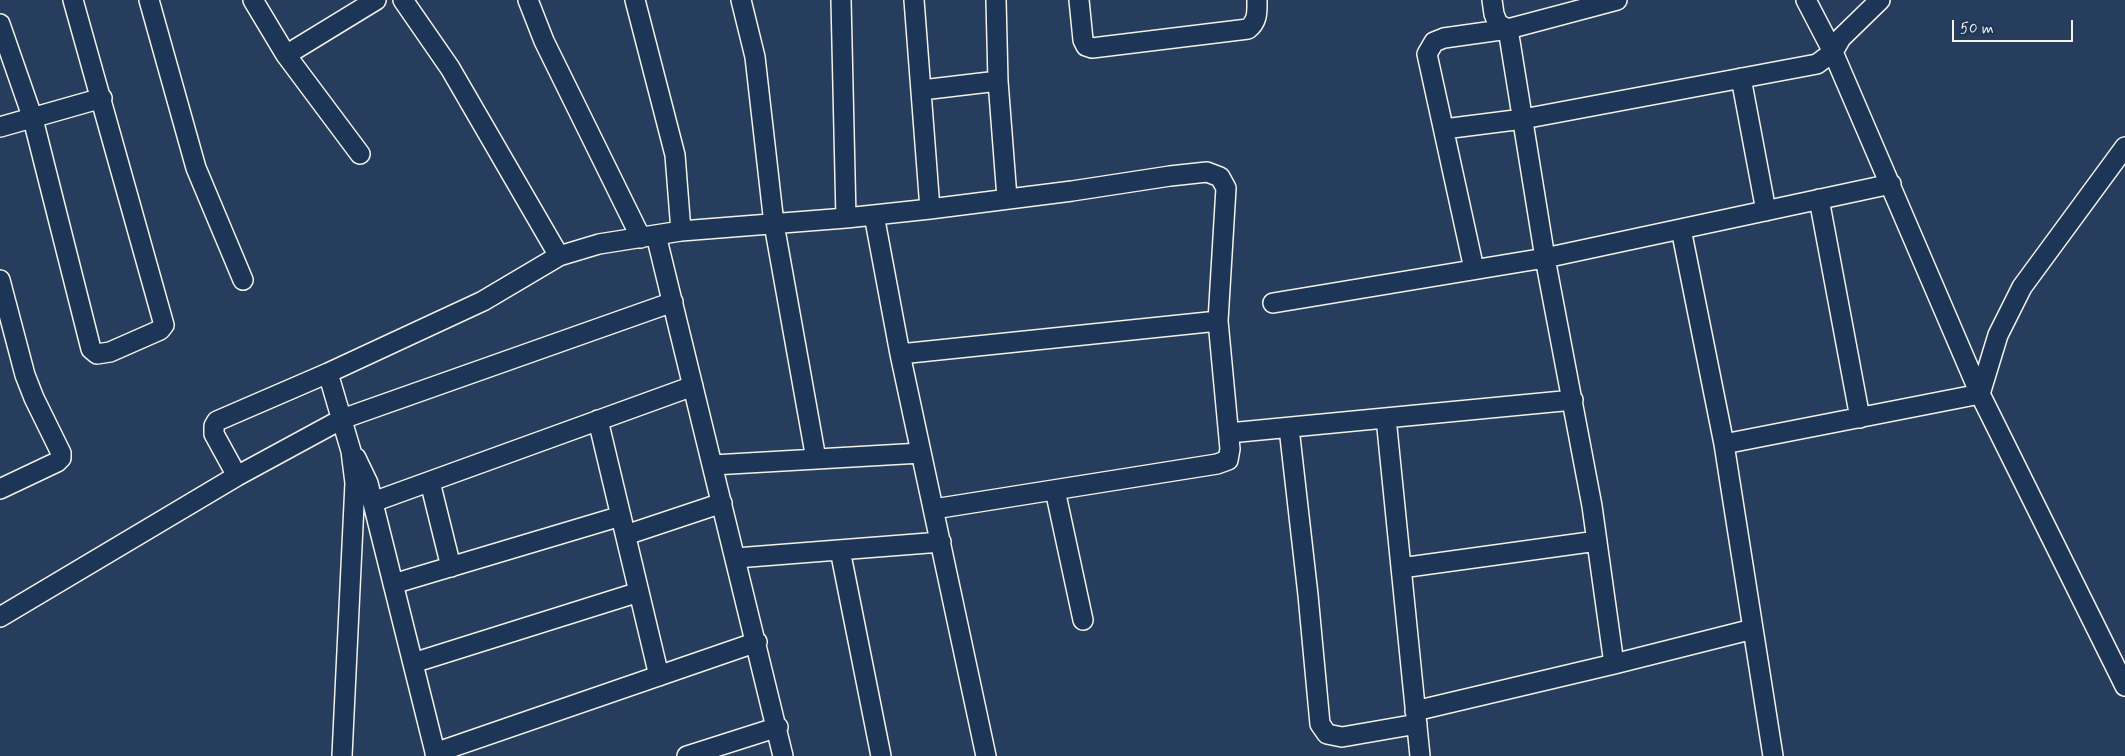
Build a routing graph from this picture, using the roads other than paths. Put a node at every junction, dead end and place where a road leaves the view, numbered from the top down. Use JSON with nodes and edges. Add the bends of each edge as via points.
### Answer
{"nodes":[{"id":1,"x":73,"y":0,"type":"edge"},
{"id":2,"x":149,"y":0,"type":"edge"},
{"id":3,"x":253,"y":0,"type":"edge"},
{"id":4,"x":376,"y":0,"type":"edge"},
{"id":5,"x":403,"y":0,"type":"edge"},
{"id":6,"x":528,"y":0,"type":"edge"},
{"id":7,"x":635,"y":0,"type":"edge"},
{"id":8,"x":742,"y":0,"type":"edge"},
{"id":9,"x":842,"y":0,"type":"edge"},
{"id":10,"x":914,"y":0,"type":"edge"},
{"id":11,"x":996,"y":0,"type":"edge"},
{"id":12,"x":1079,"y":0,"type":"edge"},
{"id":13,"x":1257,"y":0,"type":"edge"},
{"id":14,"x":1492,"y":0,"type":"edge"},
{"id":15,"x":1617,"y":0,"type":"edge"},
{"id":16,"x":1806,"y":0,"type":"edge"},
{"id":17,"x":1880,"y":0,"type":"edge"},
{"id":18,"x":0,"y":24,"type":"edge"},
{"id":19,"x":1508,"y":29,"type":"junction"},
{"id":20,"x":1833,"y":52,"type":"junction"},
{"id":21,"x":286,"y":55,"type":"junction"},
{"id":22,"x":1741,"y":78,"type":"junction"},
{"id":23,"x":998,"y":81,"type":"junction"},
{"id":24,"x":922,"y":90,"type":"junction"},
{"id":25,"x":102,"y":98,"type":"junction"},
{"id":26,"x":33,"y":119,"type":"junction"},
{"id":27,"x":1523,"y":120,"type":"junction"},
{"id":28,"x":0,"y":127,"type":"edge"},
{"id":29,"x":1444,"y":129,"type":"junction"},
{"id":30,"x":2125,"y":147,"type":"edge"},
{"id":31,"x":360,"y":154,"type":"dead end"},
{"id":32,"x":1890,"y":184,"type":"junction"},
{"id":33,"x":1007,"y":198,"type":"junction"},
{"id":34,"x":1820,"y":199,"type":"junction"},
{"id":35,"x":930,"y":209,"type":"junction"},
{"id":36,"x":1766,"y":211,"type":"junction"},
{"id":37,"x":874,"y":215,"type":"junction"},
{"id":38,"x":846,"y":218,"type":"junction"},
{"id":39,"x":774,"y":224,"type":"junction"},
{"id":40,"x":1681,"y":228,"type":"junction"},
{"id":41,"x":680,"y":231,"type":"junction"},
{"id":42,"x":648,"y":236,"type":"junction"},
{"id":43,"x":560,"y":256,"type":"junction"},
{"id":44,"x":1545,"y":258,"type":"junction"},
{"id":45,"x":1474,"y":269,"type":"junction"},
{"id":46,"x":0,"y":280,"type":"edge"},
{"id":47,"x":243,"y":280,"type":"dead end"},
{"id":48,"x":673,"y":302,"type":"junction"},
{"id":49,"x":1273,"y":303,"type":"dead end"},
{"id":50,"x":1218,"y":321,"type":"junction"},
{"id":51,"x":6,"y":328,"type":"edge"},
{"id":52,"x":900,"y":354,"type":"junction"},
{"id":53,"x":328,"y":373,"type":"junction"},
{"id":54,"x":693,"y":386,"type":"junction"},
{"id":55,"x":1980,"y":394,"type":"junction"},
{"id":56,"x":1573,"y":400,"type":"junction"},
{"id":57,"x":1386,"y":418,"type":"junction"},
{"id":58,"x":1860,"y":418,"type":"junction"},
{"id":59,"x":342,"y":419,"type":"junction"},
{"id":60,"x":598,"y":420,"type":"junction"},
{"id":61,"x":1281,"y":428,"type":"junction"},
{"id":62,"x":1235,"y":432,"type":"junction"},
{"id":63,"x":1724,"y":444,"type":"junction"},
{"id":64,"x":351,"y":450,"type":"junction"},
{"id":65,"x":921,"y":453,"type":"junction"},
{"id":66,"x":816,"y":459,"type":"junction"},
{"id":67,"x":713,"y":465,"type":"junction"},
{"id":68,"x":237,"y":476,"type":"junction"},
{"id":69,"x":430,"y":482,"type":"junction"},
{"id":70,"x":0,"y":489,"type":"edge"},
{"id":71,"x":1055,"y":490,"type":"junction"},
{"id":72,"x":373,"y":502,"type":"junction"},
{"id":73,"x":722,"y":503,"type":"junction"},
{"id":74,"x":934,"y":509,"type":"junction"},
{"id":75,"x":621,"y":516,"type":"junction"},
{"id":76,"x":626,"y":535,"type":"junction"},
{"id":77,"x":1597,"y":541,"type":"junction"},
{"id":78,"x":941,"y":542,"type":"junction"},
{"id":79,"x":840,"y":550,"type":"junction"},
{"id":80,"x":736,"y":558,"type":"junction"},
{"id":81,"x":451,"y":567,"type":"junction"},
{"id":82,"x":1401,"y":568,"type":"junction"},
{"id":83,"x":393,"y":584,"type":"junction"},
{"id":84,"x":639,"y":592,"type":"junction"},
{"id":85,"x":0,"y":617,"type":"edge"},
{"id":86,"x":1083,"y":620,"type":"dead end"},
{"id":87,"x":1753,"y":629,"type":"junction"},
{"id":88,"x":756,"y":642,"type":"junction"},
{"id":89,"x":413,"y":663,"type":"junction"},
{"id":90,"x":1614,"y":664,"type":"junction"},
{"id":91,"x":659,"y":676,"type":"junction"},
{"id":92,"x":2125,"y":686,"type":"edge"},
{"id":93,"x":1416,"y":718,"type":"junction"},
{"id":94,"x":778,"y":727,"type":"junction"},
{"id":95,"x":435,"y":754,"type":"edge"},
{"id":96,"x":342,"y":756,"type":"edge"},
{"id":97,"x":687,"y":756,"type":"edge"},
{"id":98,"x":784,"y":756,"type":"edge"},
{"id":99,"x":881,"y":756,"type":"edge"},
{"id":100,"x":986,"y":756,"type":"edge"},
{"id":101,"x":1420,"y":756,"type":"edge"},
{"id":102,"x":1773,"y":756,"type":"edge"}],
"edges":[{"from":1,"to":25,"type":"street"},
{"from":2,"to":47,"type":"street","via":[[196,168]]},
{"from":3,"to":21,"type":"street"},
{"from":4,"to":21,"type":"street"},
{"from":5,"to":43,"type":"street","via":[[450,68]]},
{"from":6,"to":42,"type":"street","via":[[560,74]]},
{"from":7,"to":41,"type":"street","via":[[674,155]]},
{"from":8,"to":39,"type":"street","via":[[755,58]]},
{"from":9,"to":38,"type":"street"},
{"from":10,"to":24,"type":"street"},
{"from":11,"to":23,"type":"street"},
{"from":12,"to":13,"type":"street","via":[[1083,40],[1092,48],[1248,29],[1257,17]]},
{"from":14,"to":19,"type":"street","via":[[1498,24]]},
{"from":15,"to":19,"type":"street"},
{"from":16,"to":20,"type":"street"},
{"from":17,"to":20,"type":"street","via":[[1841,38]]},
{"from":18,"to":26,"type":"street"},
{"from":19,"to":27,"type":"street"},
{"from":19,"to":29,"type":"street","via":[[1434,42],[1427,54]]},
{"from":20,"to":22,"type":"street","via":[[1817,64]]},
{"from":20,"to":32,"type":"street"},
{"from":21,"to":31,"type":"street"},
{"from":22,"to":27,"type":"street"},
{"from":22,"to":36,"type":"street"},
{"from":23,"to":24,"type":"street"},
{"from":23,"to":33,"type":"street"},
{"from":24,"to":35,"type":"street"},
{"from":25,"to":26,"type":"street"},
{"from":25,"to":26,"type":"street","via":[[164,325],[160,330],[110,352],[98,354],[91,349]]},
{"from":26,"to":28,"type":"street"},
{"from":27,"to":29,"type":"street"},
{"from":27,"to":44,"type":"street"},
{"from":29,"to":45,"type":"street"},
{"from":30,"to":55,"type":"street","via":[[2022,287],[1998,335]]},
{"from":32,"to":34,"type":"street"},
{"from":32,"to":55,"type":"street"},
{"from":33,"to":35,"type":"street"},
{"from":33,"to":50,"type":"street","via":[[1207,172],[1220,178],[1226,188]]},
{"from":34,"to":36,"type":"street"},
{"from":34,"to":58,"type":"street"},
{"from":35,"to":37,"type":"street"},
{"from":36,"to":40,"type":"street"},
{"from":37,"to":38,"type":"street"},
{"from":37,"to":52,"type":"street"},
{"from":38,"to":39,"type":"street"},
{"from":39,"to":41,"type":"street"},
{"from":39,"to":66,"type":"street"},
{"from":40,"to":44,"type":"street"},
{"from":40,"to":63,"type":"street"},
{"from":41,"to":42,"type":"street"},
{"from":42,"to":43,"type":"street","via":[[599,244]]},
{"from":42,"to":48,"type":"street"},
{"from":43,"to":53,"type":"street","via":[[483,301]]},
{"from":44,"to":45,"type":"street"},
{"from":44,"to":56,"type":"street"},
{"from":45,"to":49,"type":"street"},
{"from":46,"to":51,"type":"street"},
{"from":48,"to":54,"type":"street"},
{"from":48,"to":59,"type":"street"},
{"from":50,"to":52,"type":"street"},
{"from":50,"to":62,"type":"street"},
{"from":51,"to":70,"type":"street","via":[[61,458]]},
{"from":52,"to":65,"type":"street"},
{"from":53,"to":59,"type":"street"},
{"from":53,"to":68,"type":"street","via":[[218,421],[214,434]]},
{"from":54,"to":60,"type":"street"},
{"from":54,"to":67,"type":"street"},
{"from":55,"to":58,"type":"street"},
{"from":55,"to":92,"type":"street"},
{"from":56,"to":57,"type":"street"},
{"from":56,"to":77,"type":"street"},
{"from":57,"to":61,"type":"street"},
{"from":57,"to":82,"type":"street"},
{"from":58,"to":63,"type":"street"},
{"from":59,"to":64,"type":"street"},
{"from":59,"to":68,"type":"street"},
{"from":60,"to":69,"type":"street"},
{"from":60,"to":75,"type":"street"},
{"from":61,"to":62,"type":"street"},
{"from":61,"to":93,"type":"street","via":[[1308,595],[1320,724],[1327,734],[1342,737]]},
{"from":62,"to":71,"type":"street","via":[[1228,460],[1217,464]]},
{"from":63,"to":87,"type":"street"},
{"from":64,"to":72,"type":"street","via":[[368,483]]},
{"from":64,"to":96,"type":"street","via":[[354,483]]},
{"from":65,"to":66,"type":"street"},
{"from":65,"to":74,"type":"street"},
{"from":66,"to":67,"type":"street"},
{"from":67,"to":73,"type":"street"},
{"from":68,"to":85,"type":"street"},
{"from":69,"to":72,"type":"street"},
{"from":69,"to":81,"type":"street"},
{"from":71,"to":74,"type":"street"},
{"from":71,"to":86,"type":"street"},
{"from":72,"to":83,"type":"street"},
{"from":73,"to":76,"type":"street"},
{"from":73,"to":80,"type":"street"},
{"from":74,"to":78,"type":"street"},
{"from":75,"to":76,"type":"street"},
{"from":75,"to":81,"type":"street"},
{"from":76,"to":84,"type":"street"},
{"from":77,"to":82,"type":"street"},
{"from":77,"to":90,"type":"street"},
{"from":78,"to":79,"type":"street"},
{"from":78,"to":100,"type":"street"},
{"from":79,"to":80,"type":"street"},
{"from":79,"to":99,"type":"street"},
{"from":80,"to":88,"type":"street"},
{"from":81,"to":83,"type":"street"},
{"from":82,"to":93,"type":"street"},
{"from":83,"to":89,"type":"street"},
{"from":84,"to":89,"type":"street"},
{"from":84,"to":91,"type":"street"},
{"from":87,"to":90,"type":"street"},
{"from":87,"to":102,"type":"street"},
{"from":88,"to":91,"type":"street"},
{"from":88,"to":94,"type":"street"},
{"from":89,"to":95,"type":"street"},
{"from":90,"to":93,"type":"street"},
{"from":91,"to":95,"type":"street"},
{"from":93,"to":101,"type":"street"},
{"from":94,"to":97,"type":"street"},
{"from":94,"to":98,"type":"street"}]}
